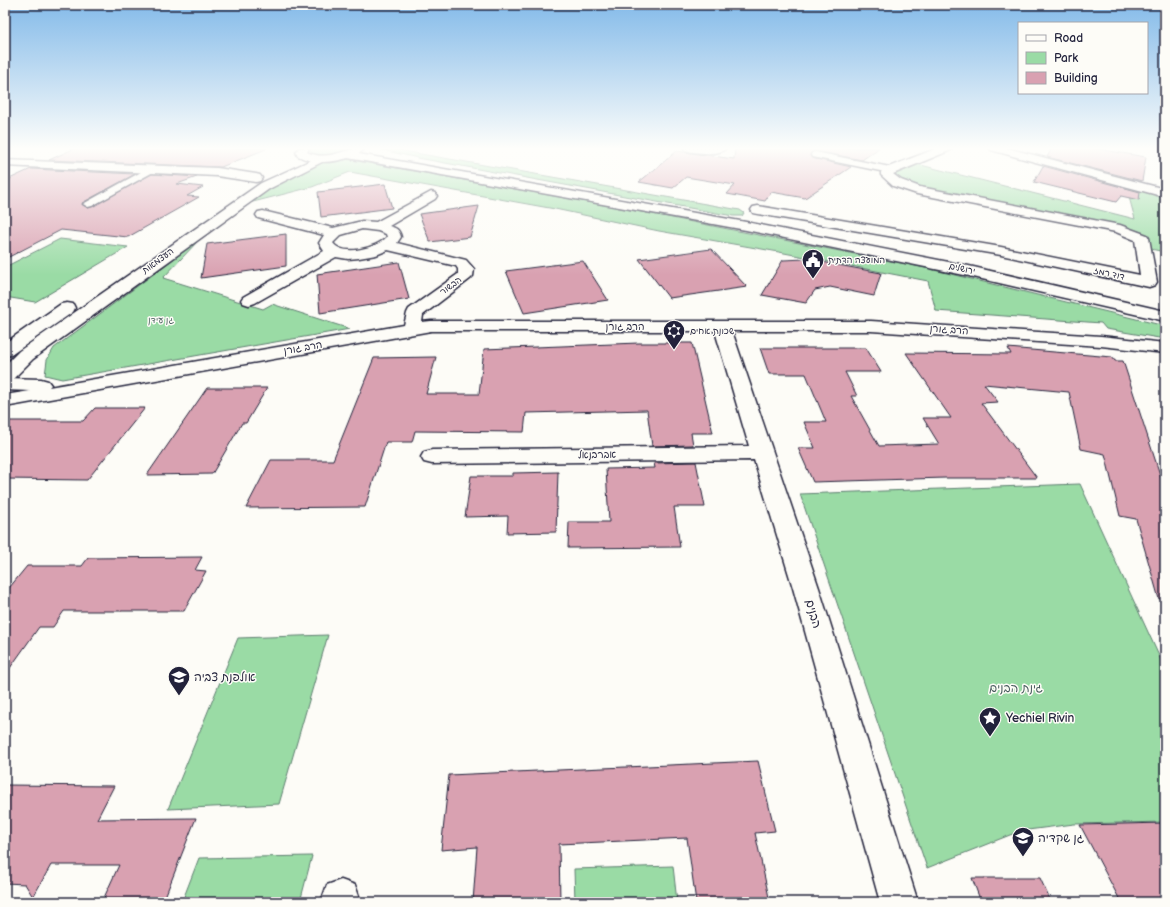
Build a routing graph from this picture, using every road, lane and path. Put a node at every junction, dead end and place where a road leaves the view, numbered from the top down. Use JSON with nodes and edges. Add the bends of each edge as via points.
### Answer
{"nodes":[{"id":1,"x":113,"y":190,"type":"edge"},
{"id":2,"x":238,"y":190,"type":"edge"},
{"id":3,"x":259,"y":190,"type":"edge"},
{"id":4,"x":542,"y":190,"type":"edge"},
{"id":5,"x":918,"y":190,"type":"edge"},
{"id":6,"x":431,"y":196,"type":"dead end"},
{"id":7,"x":88,"y":204,"type":"dead end"},
{"id":8,"x":758,"y":210,"type":"dead end"},
{"id":9,"x":262,"y":215,"type":"dead end"},
{"id":10,"x":379,"y":226,"type":"junction"},
{"id":11,"x":758,"y":229,"type":"junction"},
{"id":12,"x":335,"y":233,"type":"junction"},
{"id":13,"x":387,"y":245,"type":"junction"},
{"id":14,"x":156,"y":246,"type":"dead end"},
{"id":15,"x":335,"y":251,"type":"junction"},
{"id":16,"x":249,"y":300,"type":"dead end"},
{"id":17,"x":77,"y":301,"type":"dead end"},
{"id":18,"x":1165,"y":301,"type":"edge"},
{"id":19,"x":1165,"y":316,"type":"edge"},
{"id":20,"x":722,"y":327,"type":"junction"},
{"id":21,"x":412,"y":329,"type":"junction"},
{"id":22,"x":1165,"y":348,"type":"edge"},
{"id":23,"x":5,"y":351,"type":"edge"},
{"id":24,"x":5,"y":376,"type":"edge"},
{"id":25,"x":5,"y":384,"type":"edge"},
{"id":26,"x":90,"y":385,"type":"junction"},
{"id":27,"x":5,"y":401,"type":"edge"},
{"id":28,"x":762,"y":453,"type":"junction"},
{"id":29,"x":432,"y":457,"type":"dead end"},
{"id":30,"x":899,"y":902,"type":"edge"}],
"edges":[{"from":1,"to":7,"type":"lane"},
{"from":2,"to":14,"type":"street","name":"העצמאות"},
{"from":3,"to":24,"type":"street","name":"העצמאות","via":[[26,355]]},
{"from":4,"to":11,"type":"street","name":"ירושלים"},
{"from":5,"to":8,"type":"street","name":"דוד רמז","via":[[1120,229],[1142,238],[1148,282],[1001,251]]},
{"from":6,"to":10,"type":"street"},
{"from":9,"to":12,"type":"street"},
{"from":10,"to":12,"type":"street","via":[[357,226]]},
{"from":10,"to":13,"type":"street","via":[[393,232],[394,237]]},
{"from":11,"to":18,"type":"street","name":"ירושלים","via":[[904,251]]},
{"from":11,"to":19,"type":"street","name":"ירושלים","via":[[970,271]]},
{"from":12,"to":15,"type":"street","via":[[326,243],[327,247]]},
{"from":13,"to":15,"type":"street","via":[[354,254]]},
{"from":13,"to":21,"type":"street","name":"הבשור","via":[[465,265],[465,276],[415,313]]},
{"from":15,"to":16,"type":"street"},
{"from":17,"to":23,"type":"street"},
{"from":20,"to":21,"type":"street","name":"הרב גורן","via":[[459,326]]},
{"from":20,"to":22,"type":"street","name":"הרב גורן","via":[[871,326],[1108,341]]},
{"from":20,"to":28,"type":"street","name":"הבנים"},
{"from":21,"to":26,"type":"street","name":"הרב גורן"},
{"from":25,"to":26,"type":"street","name":"הרב גורן"},
{"from":26,"to":27,"type":"street","name":"הרב גורן"},
{"from":28,"to":29,"type":"street","name":"אברבנאל"},
{"from":28,"to":30,"type":"street","name":"הבנים","via":[[806,588]]}]}
